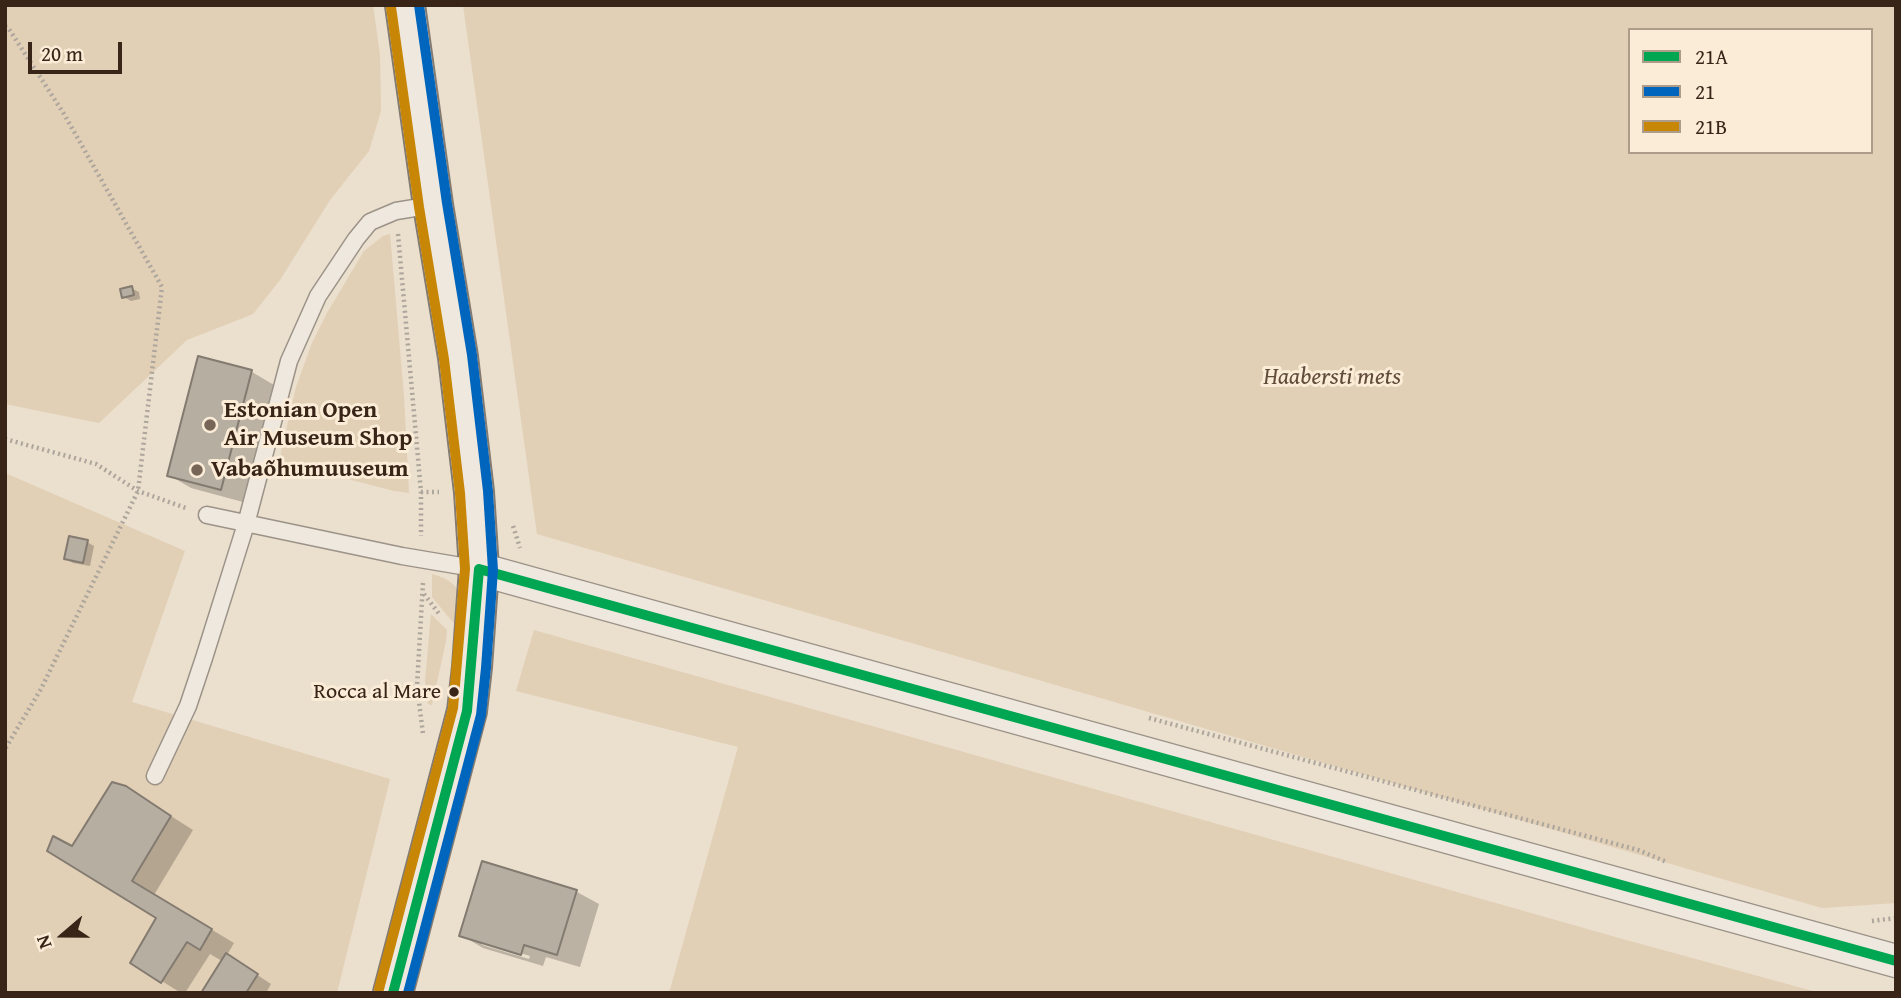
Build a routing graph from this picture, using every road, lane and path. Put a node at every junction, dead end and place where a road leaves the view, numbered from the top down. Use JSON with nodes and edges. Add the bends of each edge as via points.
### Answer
{"nodes":[{"id":1,"x":405,"y":5,"type":"edge"},
{"id":2,"x":5,"y":26,"type":"edge"},
{"id":3,"x":433,"y":205,"type":"junction"},
{"id":4,"x":396,"y":211,"type":"junction"},
{"id":5,"x":5,"y":439,"type":"edge"},
{"id":6,"x":138,"y":491,"type":"junction"},
{"id":7,"x":421,"y":492,"type":"junction"},
{"id":8,"x":474,"y":492,"type":"junction"},
{"id":9,"x":207,"y":515,"type":"joint"},
{"id":10,"x":510,"y":516,"type":"dead end"},
{"id":11,"x":246,"y":524,"type":"junction"},
{"id":12,"x":520,"y":549,"type":"dead end"},
{"id":13,"x":414,"y":557,"type":"junction"},
{"id":14,"x":479,"y":569,"type":"junction"},
{"id":15,"x":417,"y":687,"type":"junction"},
{"id":16,"x":396,"y":690,"type":"dead end"},
{"id":17,"x":1139,"y":716,"type":"dead end"},
{"id":18,"x":423,"y":738,"type":"dead end"},
{"id":19,"x":5,"y":749,"type":"edge"},
{"id":20,"x":155,"y":776,"type":"dead end"},
{"id":21,"x":1674,"y":865,"type":"dead end"},
{"id":22,"x":1896,"y":918,"type":"edge"},
{"id":23,"x":1863,"y":922,"type":"dead end"},
{"id":24,"x":1896,"y":961,"type":"edge"},
{"id":25,"x":393,"y":993,"type":"edge"}],
"edges":[{"from":1,"to":3,"type":"street"},
{"from":2,"to":6,"type":"path","via":[[64,114],[162,287]]},
{"from":3,"to":4,"type":"lane"},
{"from":3,"to":8,"type":"street"},
{"from":4,"to":7,"type":"path"},
{"from":4,"to":11,"type":"lane","via":[[370,222],[318,296],[289,361]]},
{"from":5,"to":6,"type":"path","via":[[96,464]]},
{"from":6,"to":9,"type":"path"},
{"from":6,"to":19,"type":"path","via":[[41,689]]},
{"from":7,"to":8,"type":"path"},
{"from":7,"to":13,"type":"path"},
{"from":8,"to":14,"type":"street"},
{"from":9,"to":11,"type":"lane"},
{"from":10,"to":12,"type":"path"},
{"from":11,"to":13,"type":"lane"},
{"from":11,"to":20,"type":"lane","via":[[188,706]]},
{"from":13,"to":14,"type":"lane"},
{"from":13,"to":15,"type":"path","via":[[423,594]]},
{"from":14,"to":24,"type":"street"},
{"from":14,"to":25,"type":"street","via":[[467,711]]},
{"from":15,"to":16,"type":"path"},
{"from":15,"to":18,"type":"path"},
{"from":17,"to":21,"type":"path","via":[[1638,850]]},
{"from":22,"to":23,"type":"path"}]}
